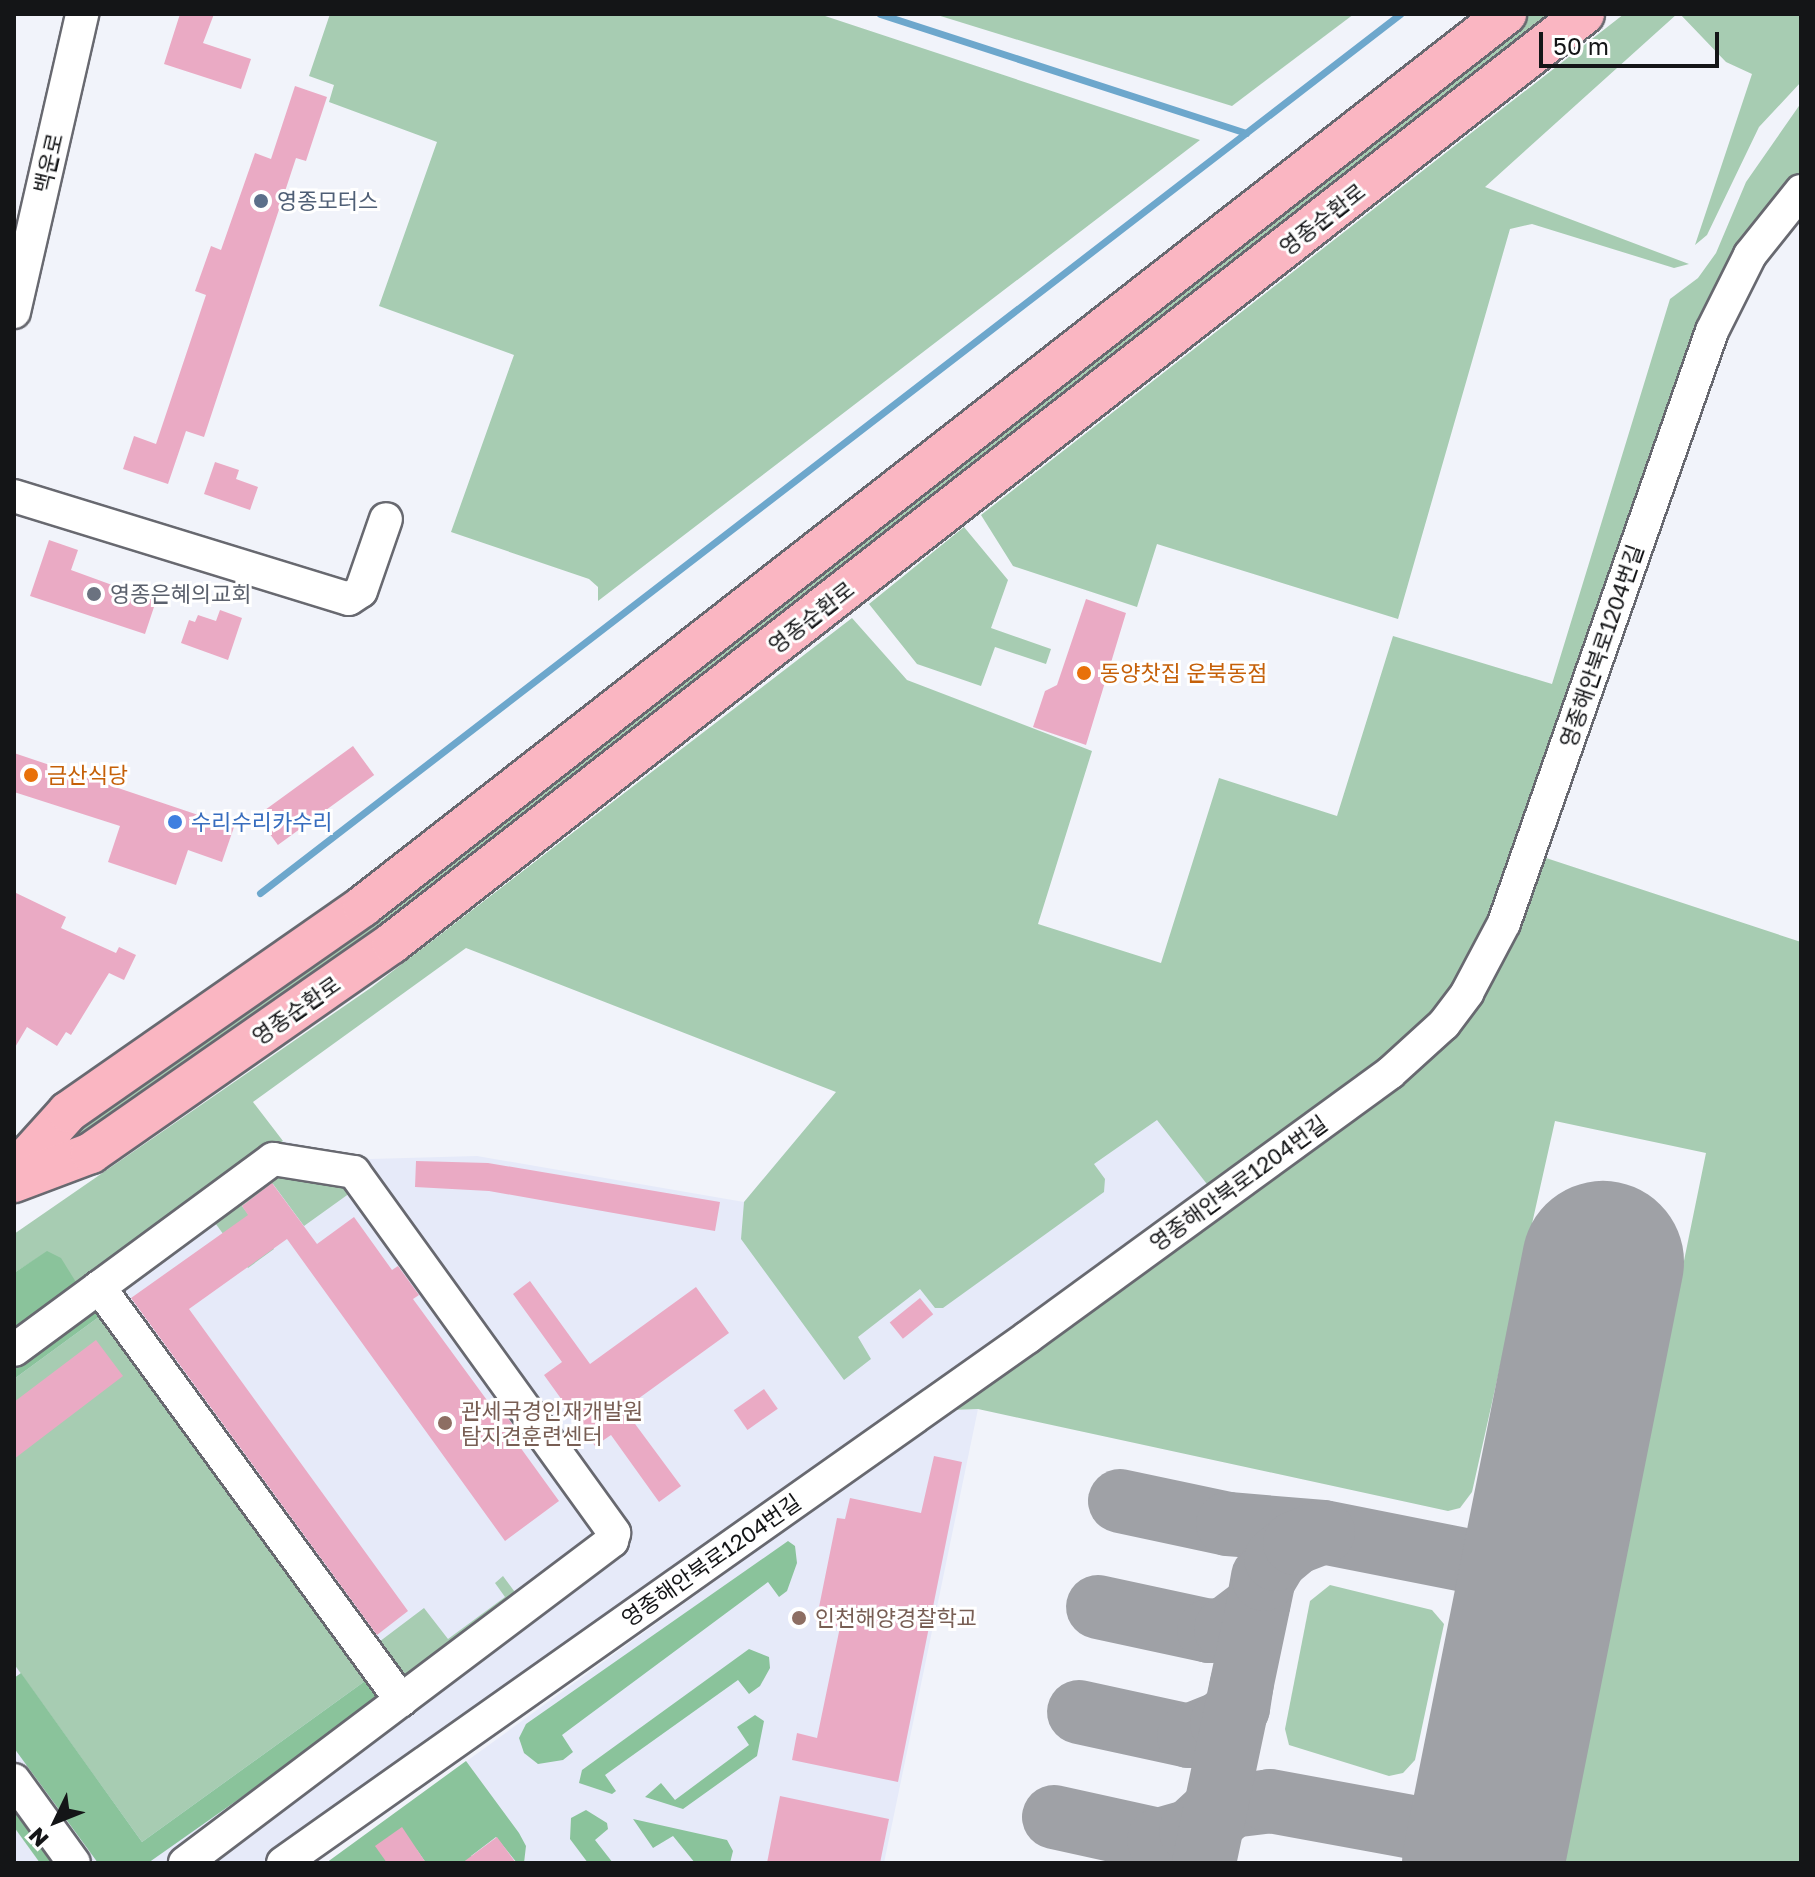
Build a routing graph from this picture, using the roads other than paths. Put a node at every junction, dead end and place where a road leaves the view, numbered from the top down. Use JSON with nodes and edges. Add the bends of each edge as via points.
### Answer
{"nodes":[{"id":1,"x":82,"y":14,"type":"edge"},
{"id":2,"x":1506,"y":14,"type":"edge"},
{"id":3,"x":1584,"y":14,"type":"edge"},
{"id":4,"x":1801,"y":191,"type":"edge"},
{"id":5,"x":14,"y":312,"type":"edge"},
{"id":6,"x":14,"y":496,"type":"edge"},
{"id":7,"x":386,"y":519,"type":"dead end"},
{"id":8,"x":14,"y":1172,"type":"edge"},
{"id":9,"x":14,"y":1182,"type":"edge"},
{"id":10,"x":99,"y":1287,"type":"junction"},
{"id":11,"x":14,"y":1350,"type":"edge"},
{"id":12,"x":401,"y":1700,"type":"junction"},
{"id":13,"x":14,"y":1780,"type":"edge"},
{"id":14,"x":74,"y":1863,"type":"edge"},
{"id":15,"x":185,"y":1863,"type":"edge"},
{"id":16,"x":283,"y":1863,"type":"edge"}],
"edges":[{"from":1,"to":5,"type":"street","name":"백운로"},
{"from":2,"to":8,"type":"main road","via":[[363,906],[68,1112]]},
{"from":3,"to":9,"type":"main road","name":"영종순환로","via":[[392,943],[91,1153]]},
{"from":4,"to":16,"type":"street","name":"영종해안북로1204번길","via":[[1750,255],[1712,331],[1504,923],[1444,1024],[1390,1073],[1028,1337]]},
{"from":6,"to":7,"type":"street","via":[[349,599],[361,591]]},
{"from":10,"to":11,"type":"street"},
{"from":10,"to":12,"type":"street"},
{"from":10,"to":12,"type":"street","via":[[273,1159],[360,1174],[614,1533],[612,1541]]},
{"from":12,"to":15,"type":"street"},
{"from":13,"to":14,"type":"street"}]}
